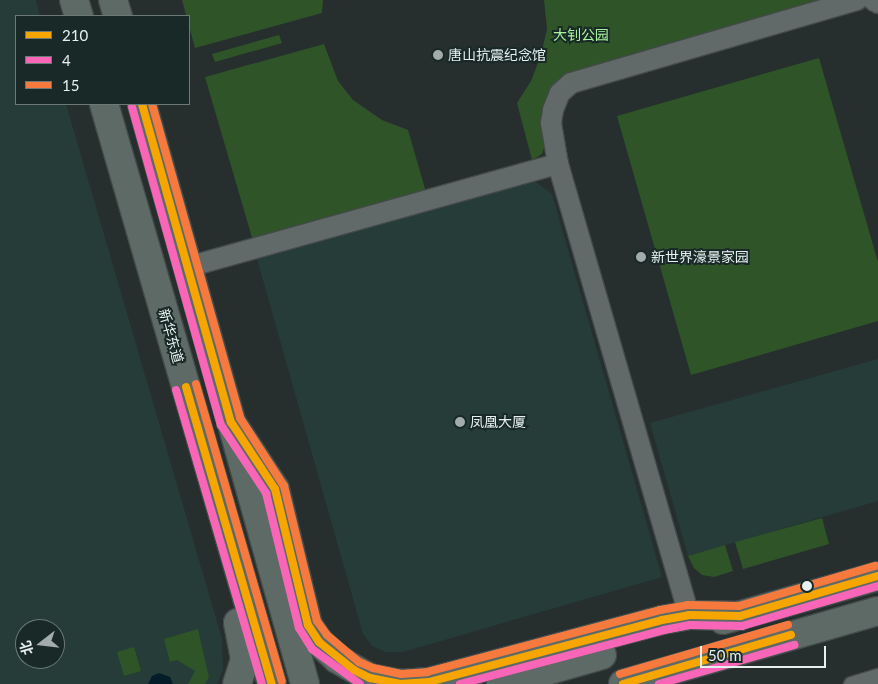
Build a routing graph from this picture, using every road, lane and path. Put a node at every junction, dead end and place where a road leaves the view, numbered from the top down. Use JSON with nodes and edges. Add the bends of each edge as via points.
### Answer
{"nodes":[{"id":1,"x":74,"y":0,"type":"edge"},
{"id":2,"x":113,"y":0,"type":"edge"},
{"id":3,"x":857,"y":0,"type":"edge"},
{"id":4,"x":874,"y":0,"type":"edge"},
{"id":5,"x":878,"y":3,"type":"edge"},
{"id":6,"x":79,"y":15,"type":"edge"},
{"id":7,"x":118,"y":15,"type":"edge"},
{"id":8,"x":104,"y":105,"type":"edge"},
{"id":9,"x":142,"y":105,"type":"edge"},
{"id":10,"x":558,"y":164,"type":"junction"},
{"id":11,"x":188,"y":267,"type":"junction"},
{"id":12,"x":231,"y":422,"type":"junction"},
{"id":13,"x":213,"y":482,"type":"junction"},
{"id":14,"x":878,"y":576,"type":"edge"},
{"id":15,"x":878,"y":611,"type":"edge"},
{"id":16,"x":689,"y":614,"type":"junction"},
{"id":17,"x":740,"y":616,"type":"junction"},
{"id":18,"x":698,"y":662,"type":"junction"},
{"id":19,"x":878,"y":676,"type":"edge"},
{"id":20,"x":236,"y":684,"type":"edge"},
{"id":21,"x":272,"y":684,"type":"edge"},
{"id":22,"x":305,"y":684,"type":"edge"},
{"id":23,"x":501,"y":684,"type":"edge"},
{"id":24,"x":623,"y":684,"type":"edge"},
{"id":25,"x":665,"y":684,"type":"edge"},
{"id":26,"x":851,"y":684,"type":"edge"}],
"edges":[{"from":1,"to":6,"type":"main road"},
{"from":2,"to":7,"type":"main road"},
{"from":3,"to":10,"type":"street","via":[[571,83],[560,93],[553,110],[551,123]]},
{"from":4,"to":5,"type":"street"},
{"from":8,"to":13,"type":"main road","name":"新华东道"},
{"from":9,"to":11,"type":"main road"},
{"from":10,"to":11,"type":"street"},
{"from":10,"to":16,"type":"street"},
{"from":11,"to":12,"type":"main road"},
{"from":12,"to":16,"type":"main road","via":[[275,489],[308,625],[319,642],[337,659],[370,678],[400,684],[429,682]]},
{"from":12,"to":22,"type":"main road"},
{"from":13,"to":20,"type":"main road","via":[[214,531],[245,659]]},
{"from":13,"to":21,"type":"main road","name":"新华东道"},
{"from":14,"to":17,"type":"main road"},
{"from":15,"to":18,"type":"main road"},
{"from":16,"to":17,"type":"main road"},
{"from":17,"to":23,"type":"main road"},
{"from":18,"to":24,"type":"main road"},
{"from":18,"to":25,"type":"main road"},
{"from":19,"to":26,"type":"street"}]}
